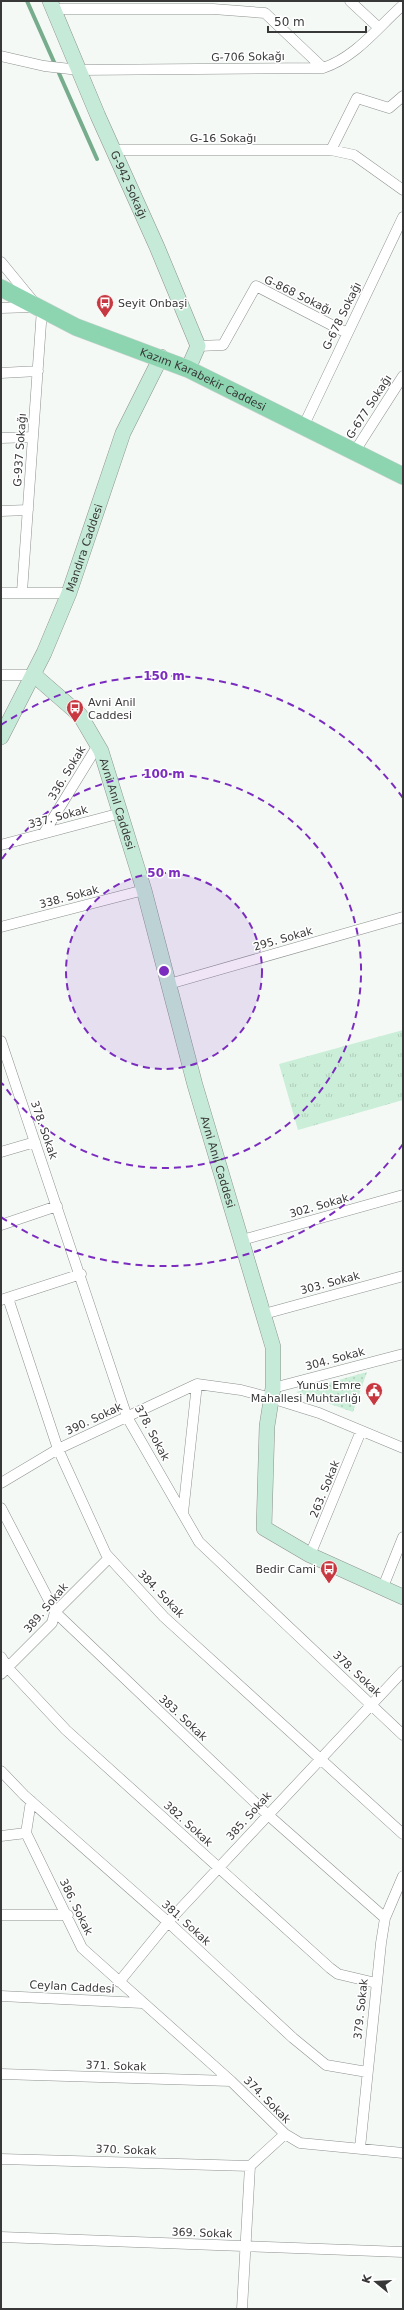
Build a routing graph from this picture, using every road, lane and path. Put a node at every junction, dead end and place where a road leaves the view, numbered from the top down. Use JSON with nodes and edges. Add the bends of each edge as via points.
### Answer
{"nodes":[{"id":1,"x":350,"y":1,"type":"edge"},
{"id":2,"x":52,"y":5,"type":"edge"},
{"id":3,"x":403,"y":5,"type":"edge"},
{"id":4,"x":378,"y":27,"type":"junction"},
{"id":5,"x":1,"y":56,"type":"edge"},
{"id":6,"x":322,"y":68,"type":"junction"},
{"id":7,"x":75,"y":69,"type":"junction"},
{"id":8,"x":403,"y":96,"type":"edge"},
{"id":9,"x":114,"y":150,"type":"junction"},
{"id":10,"x":331,"y":150,"type":"junction"},
{"id":11,"x":403,"y":190,"type":"edge"},
{"id":12,"x":403,"y":217,"type":"edge"},
{"id":13,"x":1,"y":262,"type":"edge"},
{"id":14,"x":1,"y":288,"type":"edge"},
{"id":15,"x":1,"y":308,"type":"edge"},
{"id":16,"x":40,"y":308,"type":"junction"},
{"id":17,"x":347,"y":333,"type":"junction"},
{"id":18,"x":198,"y":346,"type":"junction"},
{"id":19,"x":161,"y":357,"type":"junction"},
{"id":20,"x":188,"y":369,"type":"junction"},
{"id":21,"x":38,"y":371,"type":"junction"},
{"id":22,"x":1,"y":373,"type":"edge"},
{"id":23,"x":403,"y":376,"type":"edge"},
{"id":24,"x":302,"y":427,"type":"junction"},
{"id":25,"x":33,"y":437,"type":"junction"},
{"id":26,"x":1,"y":438,"type":"edge"},
{"id":27,"x":355,"y":452,"type":"junction"},
{"id":28,"x":403,"y":476,"type":"edge"},
{"id":29,"x":28,"y":510,"type":"junction"},
{"id":30,"x":1,"y":511,"type":"edge"},
{"id":31,"x":22,"y":592,"type":"junction"},
{"id":32,"x":1,"y":593,"type":"edge"},
{"id":33,"x":69,"y":593,"type":"junction"},
{"id":34,"x":1,"y":675,"type":"edge"},
{"id":35,"x":34,"y":675,"type":"junction"},
{"id":36,"x":1,"y":737,"type":"edge"},
{"id":37,"x":98,"y":745,"type":"junction"},
{"id":38,"x":121,"y":813,"type":"junction"},
{"id":39,"x":44,"y":833,"type":"junction"},
{"id":40,"x":1,"y":846,"type":"edge"},
{"id":41,"x":144,"y":890,"type":"junction"},
{"id":42,"x":403,"y":917,"type":"edge"},
{"id":43,"x":1,"y":927,"type":"edge"},
{"id":44,"x":169,"y":984,"type":"junction"},
{"id":45,"x":1,"y":1041,"type":"edge"},
{"id":46,"x":35,"y":1142,"type":"junction"},
{"id":47,"x":1,"y":1152,"type":"edge"},
{"id":48,"x":403,"y":1195,"type":"edge"},
{"id":49,"x":57,"y":1206,"type":"junction"},
{"id":50,"x":1,"y":1225,"type":"edge"},
{"id":51,"x":242,"y":1240,"type":"junction"},
{"id":52,"x":81,"y":1274,"type":"junction"},
{"id":53,"x":403,"y":1276,"type":"edge"},
{"id":54,"x":5,"y":1299,"type":"edge"},
{"id":55,"x":264,"y":1314,"type":"junction"},
{"id":56,"x":403,"y":1354,"type":"edge"},
{"id":57,"x":197,"y":1384,"type":"junction"},
{"id":58,"x":272,"y":1393,"type":"junction"},
{"id":59,"x":127,"y":1417,"type":"junction"},
{"id":60,"x":361,"y":1431,"type":"junction"},
{"id":61,"x":403,"y":1448,"type":"edge"},
{"id":62,"x":58,"y":1449,"type":"junction"},
{"id":63,"x":1,"y":1483,"type":"edge"},
{"id":64,"x":1,"y":1508,"type":"edge"},
{"id":65,"x":183,"y":1512,"type":"junction"},
{"id":66,"x":403,"y":1537,"type":"edge"},
{"id":67,"x":310,"y":1555,"type":"junction"},
{"id":68,"x":109,"y":1558,"type":"junction"},
{"id":69,"x":383,"y":1587,"type":"junction"},
{"id":70,"x":403,"y":1596,"type":"edge"},
{"id":71,"x":55,"y":1612,"type":"junction"},
{"id":72,"x":1,"y":1657,"type":"edge"},
{"id":73,"x":5,"y":1671,"type":"edge"},
{"id":74,"x":403,"y":1671,"type":"edge"},
{"id":75,"x":371,"y":1703,"type":"junction"},
{"id":76,"x":403,"y":1735,"type":"edge"},
{"id":77,"x":319,"y":1759,"type":"junction"},
{"id":78,"x":1,"y":1771,"type":"edge"},
{"id":79,"x":31,"y":1801,"type":"junction"},
{"id":80,"x":267,"y":1814,"type":"junction"},
{"id":81,"x":26,"y":1833,"type":"junction"},
{"id":82,"x":403,"y":1834,"type":"edge"},
{"id":83,"x":1,"y":1836,"type":"edge"},
{"id":84,"x":219,"y":1868,"type":"junction"},
{"id":85,"x":403,"y":1876,"type":"edge"},
{"id":86,"x":68,"y":1915,"type":"junction"},
{"id":87,"x":1,"y":1916,"type":"edge"},
{"id":88,"x":385,"y":1918,"type":"junction"},
{"id":89,"x":168,"y":1922,"type":"junction"},
{"id":90,"x":119,"y":1982,"type":"junction"},
{"id":91,"x":376,"y":1984,"type":"junction"},
{"id":92,"x":1,"y":1996,"type":"edge"},
{"id":93,"x":142,"y":2003,"type":"junction"},
{"id":94,"x":366,"y":2072,"type":"junction"},
{"id":95,"x":1,"y":2074,"type":"edge"},
{"id":96,"x":231,"y":2081,"type":"junction"},
{"id":97,"x":285,"y":2134,"type":"junction"},
{"id":98,"x":360,"y":2148,"type":"junction"},
{"id":99,"x":403,"y":2153,"type":"edge"},
{"id":100,"x":1,"y":2159,"type":"edge"},
{"id":101,"x":250,"y":2166,"type":"junction"},
{"id":102,"x":1,"y":2237,"type":"edge"},
{"id":103,"x":245,"y":2247,"type":"junction"},
{"id":104,"x":403,"y":2252,"type":"edge"},
{"id":105,"x":242,"y":2309,"type":"edge"}],
"edges":[{"from":1,"to":4,"type":"street"},
{"from":2,"to":6,"type":"street","via":[[213,9],[265,13]]},
{"from":2,"to":7,"type":"street","name":"G-942 Sokağı"},
{"from":3,"to":4,"type":"street","name":"G-706 Sokağı"},
{"from":4,"to":6,"type":"street","name":"G-706 Sokağı","via":[[355,52],[339,62]]},
{"from":5,"to":7,"type":"street","name":"G-706 Sokağı","via":[[44,66]]},
{"from":6,"to":7,"type":"street","name":"G-706 Sokağı"},
{"from":7,"to":9,"type":"street","name":"G-942 Sokağı"},
{"from":8,"to":10,"type":"street","via":[[389,108],[357,98]]},
{"from":9,"to":10,"type":"street","name":"G-16 Sokağı"},
{"from":9,"to":18,"type":"street","name":"G-942 Sokağı"},
{"from":10,"to":11,"type":"street","name":"G-16 Sokağı","via":[[354,155]]},
{"from":12,"to":17,"type":"street","name":"G-678 Sokağı"},
{"from":13,"to":16,"type":"street"},
{"from":14,"to":16,"type":"main road","name":"Kazım Karabekir Caddesi"},
{"from":15,"to":16,"type":"street"},
{"from":16,"to":19,"type":"main road","name":"Kazım Karabekir Caddesi","via":[[76,327]]},
{"from":16,"to":21,"type":"street","name":"G-937 Sokağı"},
{"from":17,"to":18,"type":"street","name":"G-868 Sokağı","via":[[256,286],[223,345]]},
{"from":17,"to":24,"type":"street","name":"G-678 Sokağı"},
{"from":18,"to":20,"type":"street"},
{"from":19,"to":20,"type":"main road","name":"Kazım Karabekir Caddesi"},
{"from":19,"to":33,"type":"street","name":"Mandıra Caddesi","via":[[123,433]]},
{"from":20,"to":24,"type":"main road","name":"Kazım Karabekir Caddesi"},
{"from":21,"to":22,"type":"street"},
{"from":21,"to":25,"type":"street","name":"G-937 Sokağı"},
{"from":23,"to":27,"type":"street","name":"G-677 Sokağı"},
{"from":24,"to":27,"type":"main road","name":"Kazım Karabekir Caddesi"},
{"from":25,"to":26,"type":"street"},
{"from":25,"to":29,"type":"street","name":"G-937 Sokağı"},
{"from":27,"to":28,"type":"main road","name":"Kazım Karabekir Caddesi"},
{"from":29,"to":30,"type":"street"},
{"from":29,"to":31,"type":"street","name":"G-937 Sokağı"},
{"from":31,"to":32,"type":"street"},
{"from":31,"to":33,"type":"street"},
{"from":33,"to":35,"type":"street","name":"Mandıra Caddesi"},
{"from":34,"to":35,"type":"street"},
{"from":35,"to":36,"type":"street","name":"Mandıra Caddesi"},
{"from":35,"to":37,"type":"street","name":"Avni Anıl Caddesi","via":[[80,715]]},
{"from":37,"to":38,"type":"street","name":"Avni Anıl Caddesi"},
{"from":37,"to":39,"type":"street","name":"336. Sokak"},
{"from":38,"to":39,"type":"street","name":"337. Sokak"},
{"from":38,"to":41,"type":"street","name":"Avni Anıl Caddesi"},
{"from":39,"to":40,"type":"street","name":"337. Sokak"},
{"from":41,"to":43,"type":"street","name":"338. Sokak"},
{"from":41,"to":44,"type":"street","name":"Avni Anıl Caddesi"},
{"from":42,"to":44,"type":"street","name":"295. Sokak"},
{"from":44,"to":51,"type":"street","name":"Avni Anıl Caddesi"},
{"from":45,"to":46,"type":"street","name":"378. Sokak"},
{"from":46,"to":47,"type":"street"},
{"from":46,"to":49,"type":"street","name":"378. Sokak"},
{"from":48,"to":51,"type":"street","name":"302. Sokak"},
{"from":49,"to":50,"type":"street"},
{"from":49,"to":52,"type":"street","name":"378. Sokak"},
{"from":51,"to":55,"type":"street","name":"Avni Anıl Caddesi"},
{"from":52,"to":54,"type":"street"},
{"from":52,"to":59,"type":"street","name":"378. Sokak"},
{"from":53,"to":55,"type":"street","name":"303. Sokak"},
{"from":54,"to":62,"type":"street","name":"384. Sokak"},
{"from":55,"to":58,"type":"street","name":"Avni Anıl Caddesi","via":[[273,1347]]},
{"from":56,"to":58,"type":"street","name":"304. Sokak"},
{"from":57,"to":58,"type":"street"},
{"from":57,"to":59,"type":"street","name":"390. Sokak"},
{"from":57,"to":65,"type":"street"},
{"from":58,"to":60,"type":"street"},
{"from":58,"to":67,"type":"street","name":"Avni Anıl Caddesi","via":[[267,1426],[264,1528]]},
{"from":59,"to":62,"type":"street","name":"390. Sokak"},
{"from":59,"to":65,"type":"street","name":"378. Sokak"},
{"from":60,"to":61,"type":"street"},
{"from":60,"to":67,"type":"street","name":"263. Sokak"},
{"from":62,"to":63,"type":"street","name":"390. Sokak"},
{"from":62,"to":68,"type":"street","name":"384. Sokak"},
{"from":64,"to":71,"type":"street","name":"383. Sokak"},
{"from":65,"to":75,"type":"street","name":"378. Sokak","via":[[199,1542]]},
{"from":66,"to":69,"type":"street"},
{"from":67,"to":69,"type":"street","name":"Avni Anıl Caddesi"},
{"from":68,"to":71,"type":"street","name":"389. Sokak"},
{"from":68,"to":77,"type":"street","name":"384. Sokak","via":[[164,1617]]},
{"from":69,"to":70,"type":"street","name":"Avni Anıl Caddesi"},
{"from":71,"to":73,"type":"street","name":"389. Sokak","via":[[52,1623]]},
{"from":71,"to":80,"type":"street","name":"383. Sokak"},
{"from":72,"to":73,"type":"street","name":"382. Sokak"},
{"from":73,"to":84,"type":"street","name":"382. Sokak","via":[[66,1730]]},
{"from":74,"to":75,"type":"street","name":"385. Sokak"},
{"from":75,"to":76,"type":"street","name":"378. Sokak"},
{"from":75,"to":77,"type":"street","name":"385. Sokak"},
{"from":77,"to":80,"type":"street","name":"385. Sokak"},
{"from":77,"to":82,"type":"street","name":"384. Sokak"},
{"from":78,"to":79,"type":"street","name":"381. Sokak"},
{"from":79,"to":81,"type":"street"},
{"from":79,"to":89,"type":"street","name":"381. Sokak"},
{"from":80,"to":84,"type":"street","name":"385. Sokak"},
{"from":80,"to":88,"type":"street","name":"383. Sokak"},
{"from":81,"to":83,"type":"street"},
{"from":81,"to":86,"type":"street","name":"386. Sokak"},
{"from":84,"to":89,"type":"street","name":"385. Sokak"},
{"from":84,"to":91,"type":"street","name":"382. Sokak","via":[[338,1974]]},
{"from":85,"to":88,"type":"street","name":"379. Sokak"},
{"from":86,"to":87,"type":"street"},
{"from":86,"to":90,"type":"street","name":"386. Sokak","via":[[82,1948]]},
{"from":88,"to":91,"type":"street","name":"379. Sokak"},
{"from":89,"to":90,"type":"street","name":"385. Sokak"},
{"from":89,"to":94,"type":"street","name":"381. Sokak","via":[[293,2038],[326,2065]]},
{"from":90,"to":93,"type":"street","name":"386. Sokak"},
{"from":91,"to":94,"type":"street","name":"379. Sokak"},
{"from":92,"to":93,"type":"street","name":"Ceylan Caddesi"},
{"from":93,"to":96,"type":"street","name":"374. Sokak"},
{"from":94,"to":98,"type":"street","name":"379. Sokak"},
{"from":95,"to":96,"type":"street","name":"371. Sokak"},
{"from":96,"to":97,"type":"street","name":"374. Sokak"},
{"from":97,"to":98,"type":"street","name":"374. Sokak","via":[[300,2142]]},
{"from":97,"to":101,"type":"street"},
{"from":98,"to":99,"type":"street","name":"374. Sokak"},
{"from":100,"to":101,"type":"street","name":"370. Sokak"},
{"from":101,"to":103,"type":"street"},
{"from":102,"to":103,"type":"street","name":"369. Sokak"},
{"from":103,"to":104,"type":"street","name":"369. Sokak"},
{"from":103,"to":105,"type":"street"}]}
